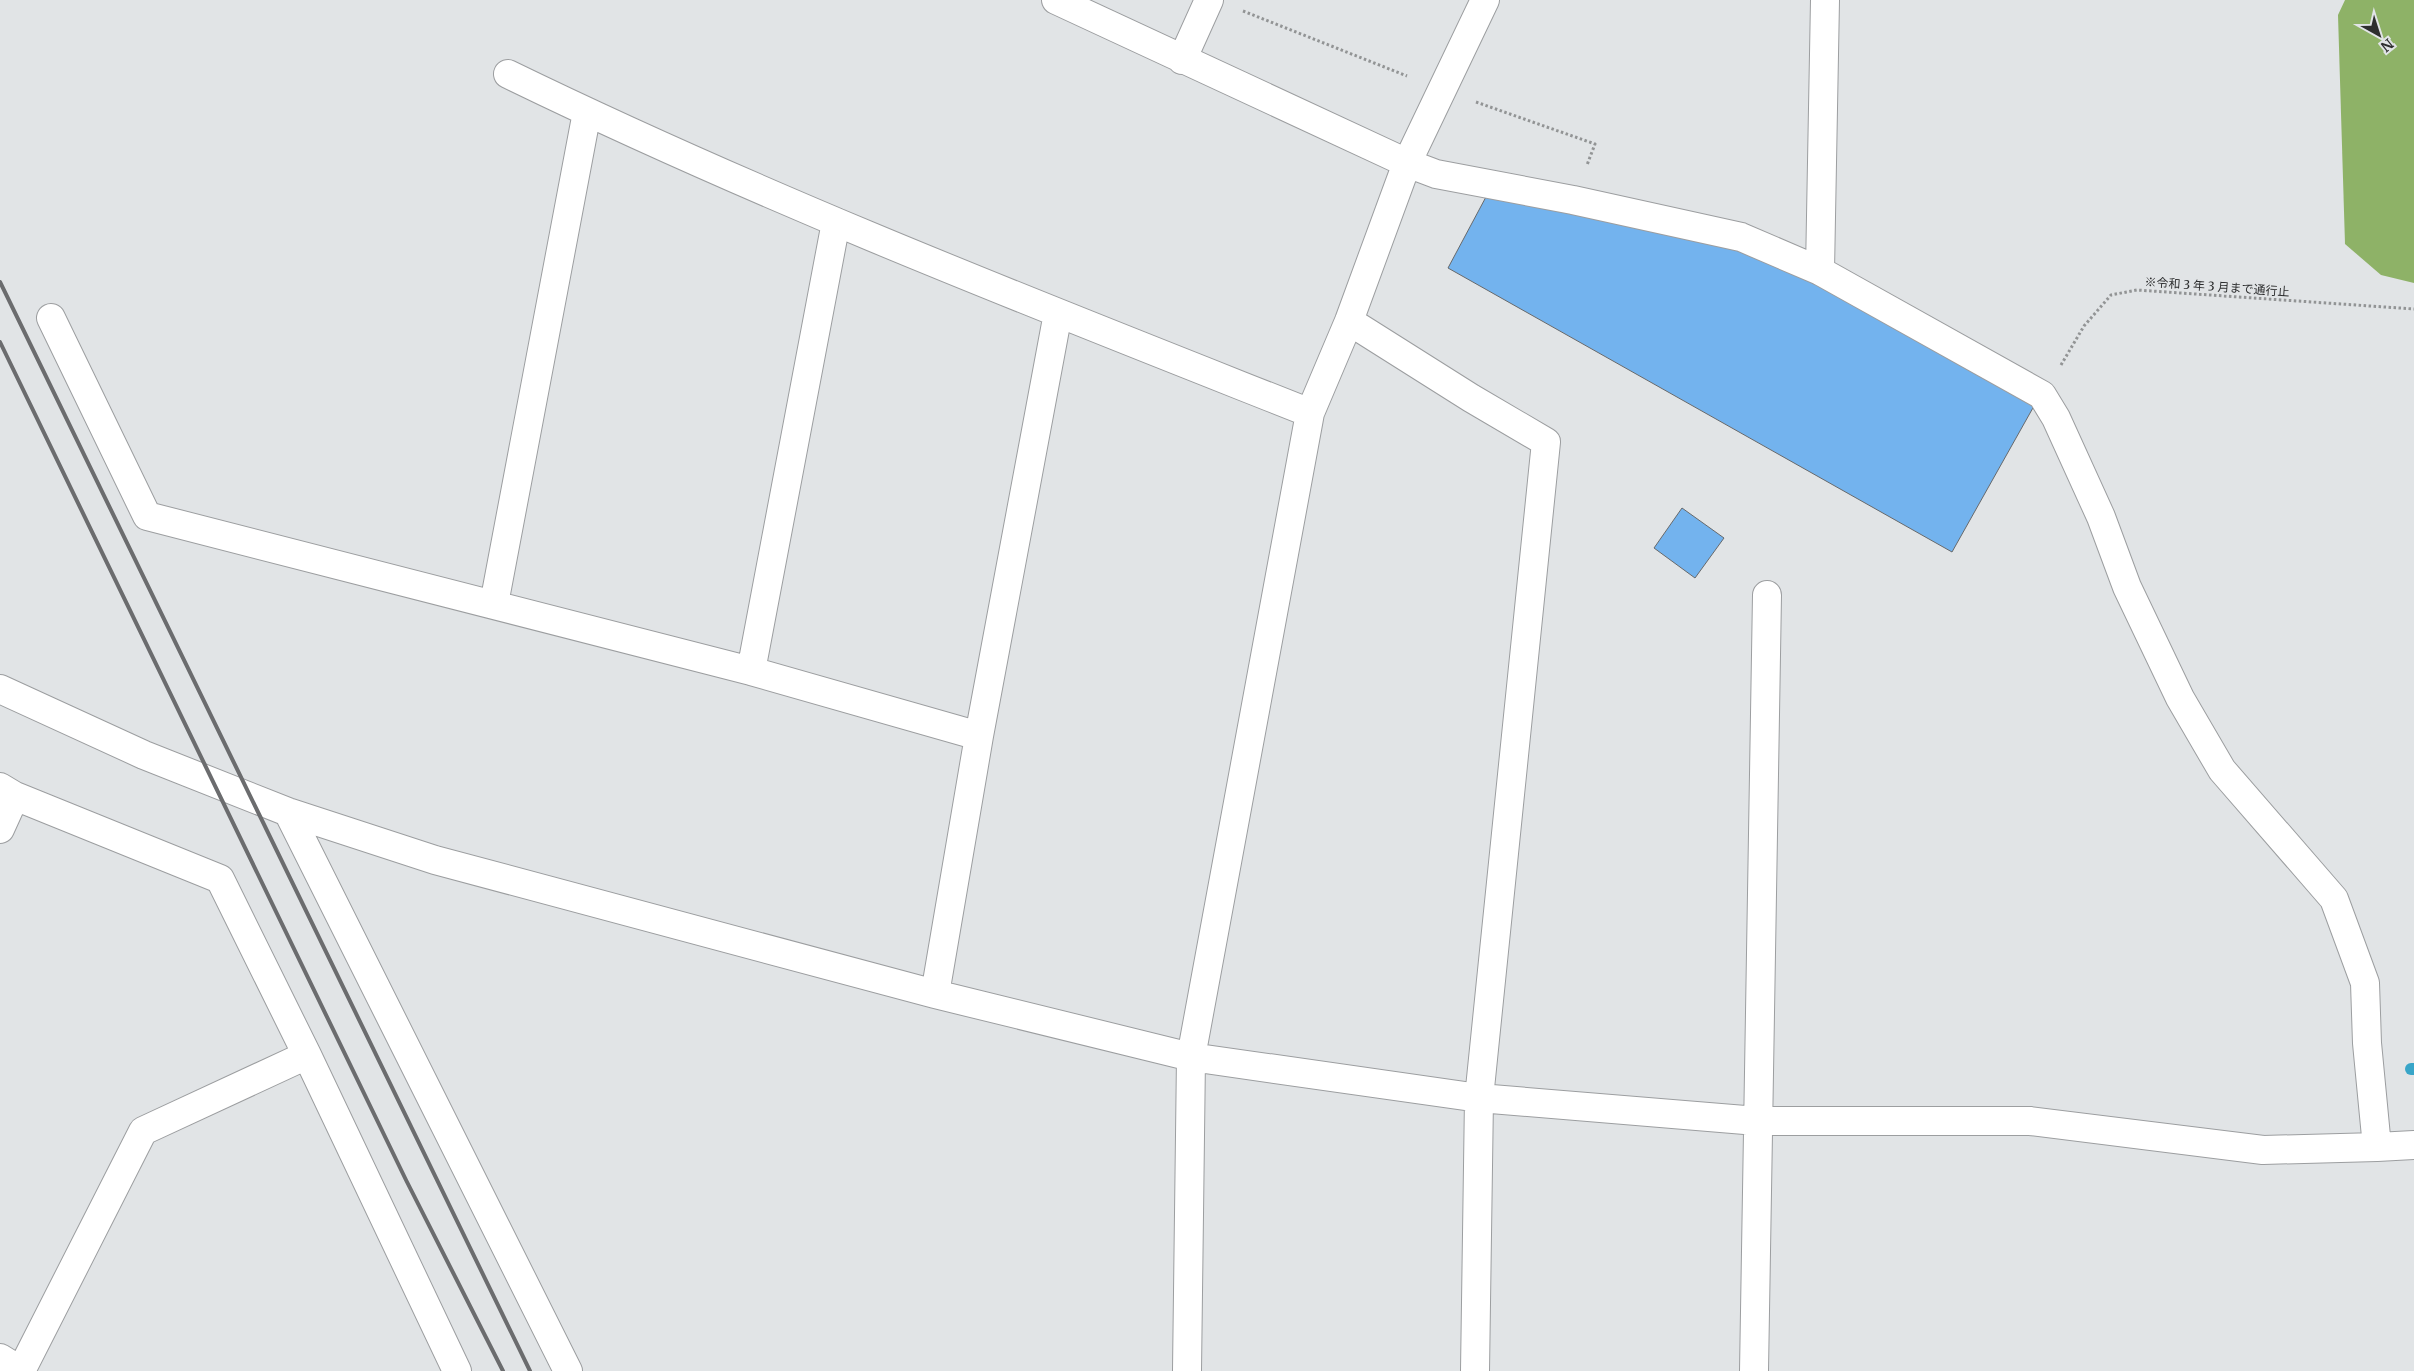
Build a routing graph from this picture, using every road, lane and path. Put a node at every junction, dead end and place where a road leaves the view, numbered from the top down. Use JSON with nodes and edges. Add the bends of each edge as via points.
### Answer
{"nodes":[{"id":1,"x":1056,"y":0,"type":"edge"},
{"id":2,"x":1209,"y":0,"type":"edge"},
{"id":3,"x":1485,"y":0,"type":"edge"},
{"id":4,"x":1825,"y":0,"type":"edge"},
{"id":5,"x":1182,"y":60,"type":"junction"},
{"id":6,"x":508,"y":74,"type":"dead end"},
{"id":7,"x":588,"y":112,"type":"junction"},
{"id":8,"x":1407,"y":164,"type":"junction"},
{"id":9,"x":836,"y":222,"type":"junction"},
{"id":10,"x":1820,"y":271,"type":"junction"},
{"id":11,"x":2414,"y":310,"type":"edge"},
{"id":12,"x":1058,"y":313,"type":"junction"},
{"id":13,"x":51,"y":318,"type":"dead end"},
{"id":14,"x":1349,"y":321,"type":"junction"},
{"id":15,"x":2042,"y":396,"type":"junction"},
{"id":16,"x":1310,"y":413,"type":"junction"},
{"id":17,"x":1767,"y":594,"type":"dead end"},
{"id":18,"x":494,"y":604,"type":"junction"},
{"id":19,"x":751,"y":670,"type":"junction"},
{"id":20,"x":0,"y":689,"type":"edge"},
{"id":21,"x":979,"y":736,"type":"junction"},
{"id":22,"x":8,"y":791,"type":"edge"},
{"id":23,"x":288,"y":812,"type":"junction"},
{"id":24,"x":0,"y":829,"type":"edge"},
{"id":25,"x":935,"y":994,"type":"junction"},
{"id":26,"x":307,"y":1055,"type":"junction"},
{"id":27,"x":1190,"y":1056,"type":"junction"},
{"id":28,"x":1479,"y":1098,"type":"junction"},
{"id":29,"x":1757,"y":1121,"type":"junction"},
{"id":30,"x":2414,"y":1145,"type":"edge"},
{"id":31,"x":2377,"y":1147,"type":"junction"},
{"id":32,"x":0,"y":1358,"type":"edge"},
{"id":33,"x":21,"y":1371,"type":"edge"},
{"id":34,"x":457,"y":1371,"type":"edge"},
{"id":35,"x":568,"y":1371,"type":"edge"},
{"id":36,"x":1187,"y":1371,"type":"edge"},
{"id":37,"x":1475,"y":1371,"type":"edge"},
{"id":38,"x":1754,"y":1371,"type":"edge"}],
"edges":[{"from":1,"to":5,"type":"street"},
{"from":2,"to":5,"type":"street"},
{"from":3,"to":8,"type":"street"},
{"from":4,"to":10,"type":"street"},
{"from":5,"to":8,"type":"street"},
{"from":6,"to":7,"type":"street"},
{"from":7,"to":9,"type":"street"},
{"from":7,"to":18,"type":"street"},
{"from":8,"to":10,"type":"street","via":[[1436,174],[1741,237]]},
{"from":8,"to":14,"type":"street"},
{"from":9,"to":12,"type":"street"},
{"from":9,"to":19,"type":"street"},
{"from":10,"to":15,"type":"street"},
{"from":11,"to":15,"type":"path","name":"※令和 3 年 3 月まで通行止","via":[[2137,290],[2111,295],[2084,326]]},
{"from":12,"to":16,"type":"street"},
{"from":12,"to":21,"type":"street"},
{"from":13,"to":18,"type":"street","via":[[147,516]]},
{"from":14,"to":16,"type":"street"},
{"from":14,"to":28,"type":"street","via":[[1546,442]]},
{"from":15,"to":31,"type":"street","via":[[2056,418],[2101,518],[2127,587],[2185,706],[2222,770],[2334,899],[2365,983]]},
{"from":16,"to":27,"type":"street"},
{"from":17,"to":29,"type":"street"},
{"from":18,"to":19,"type":"street"},
{"from":19,"to":21,"type":"street"},
{"from":20,"to":23,"type":"street","via":[[144,755]]},
{"from":21,"to":25,"type":"street"},
{"from":22,"to":24,"type":"street"},
{"from":22,"to":26,"type":"street","via":[[220,879]]},
{"from":23,"to":25,"type":"street","via":[[435,860]]},
{"from":23,"to":35,"type":"street"},
{"from":25,"to":27,"type":"street"},
{"from":26,"to":33,"type":"street","via":[[143,1132]]},
{"from":26,"to":34,"type":"street"},
{"from":27,"to":28,"type":"street"},
{"from":27,"to":36,"type":"street"},
{"from":28,"to":29,"type":"street"},
{"from":28,"to":37,"type":"street"},
{"from":29,"to":31,"type":"street","via":[[2030,1121],[2263,1150]]},
{"from":29,"to":38,"type":"street"},
{"from":30,"to":31,"type":"street"},
{"from":32,"to":33,"type":"street"}]}
